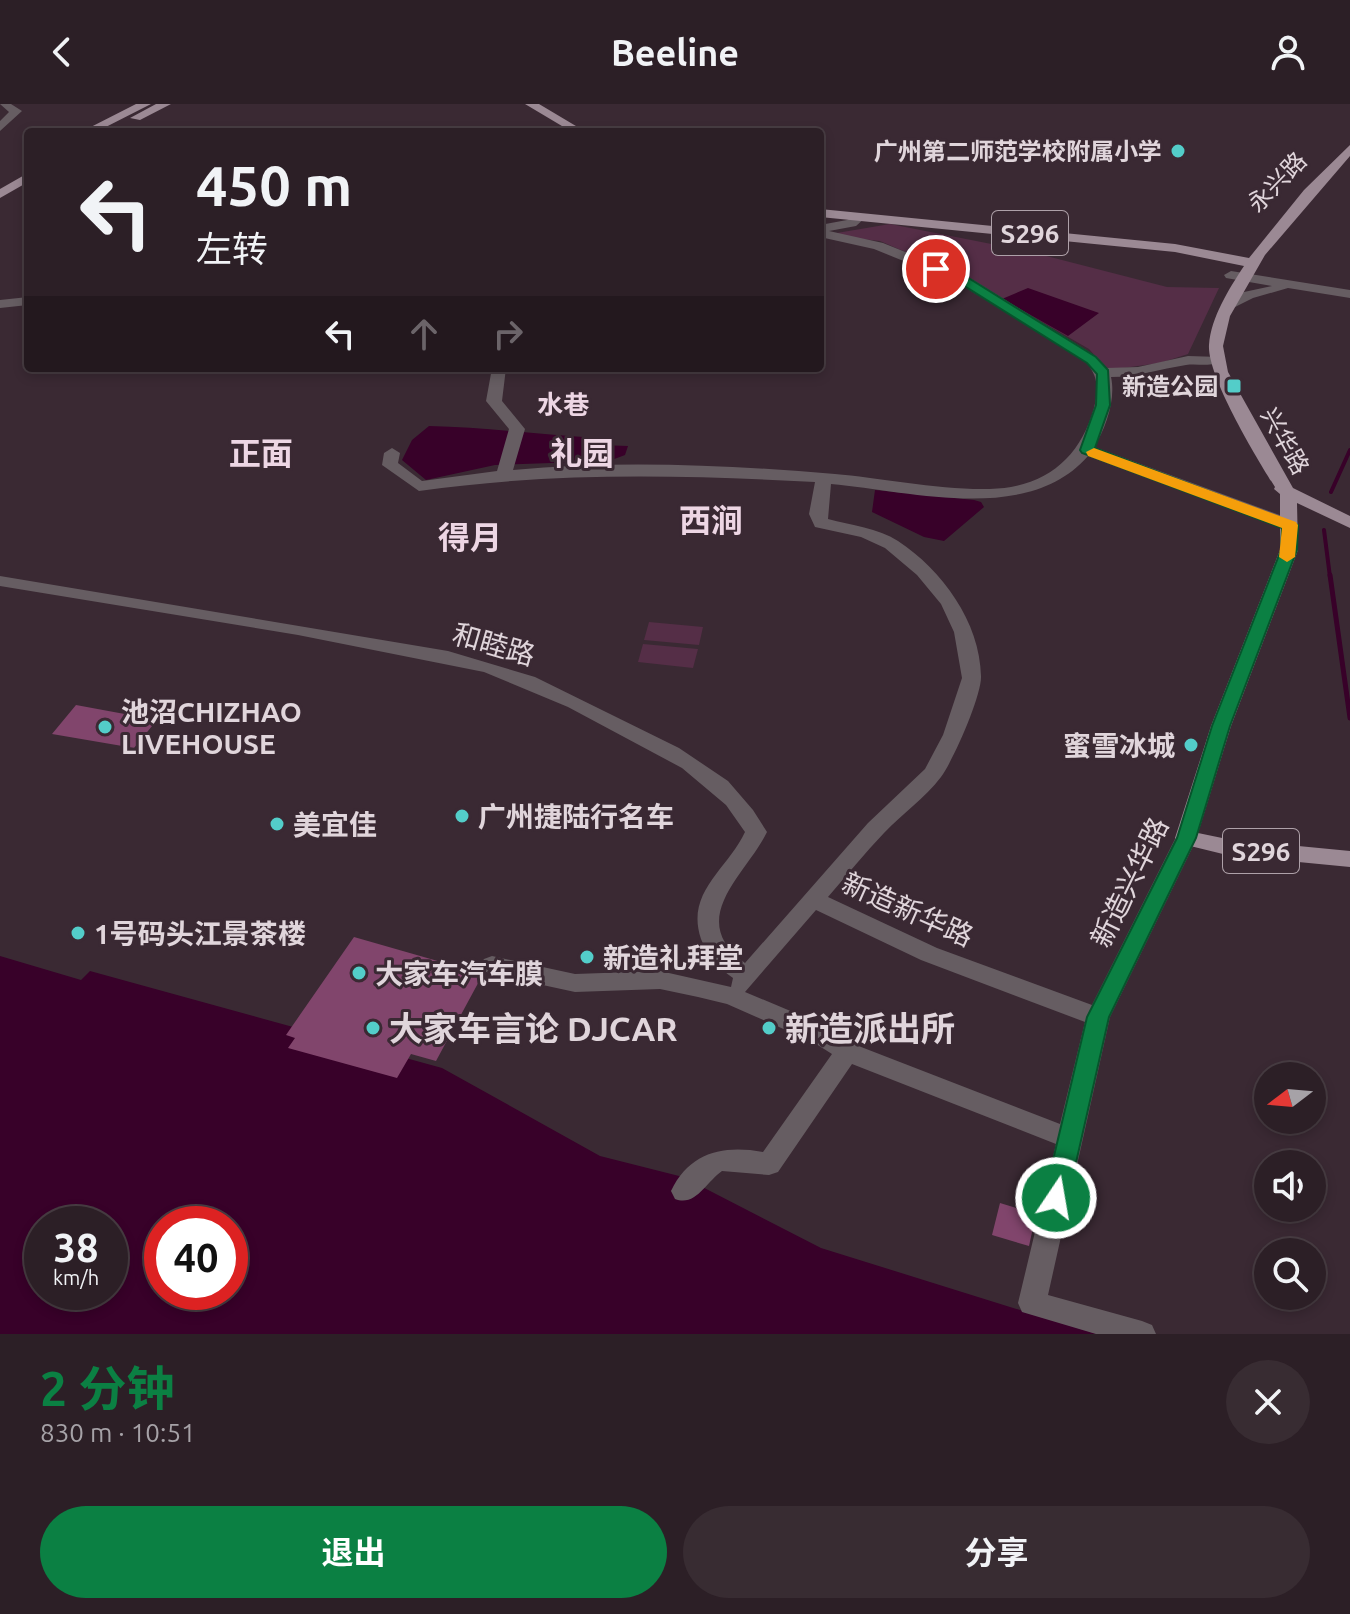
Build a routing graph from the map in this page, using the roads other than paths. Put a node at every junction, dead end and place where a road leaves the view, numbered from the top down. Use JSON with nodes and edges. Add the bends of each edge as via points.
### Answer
{"nodes":[{"id":1,"x":3,"y":104,"type":"edge"},
{"id":2,"x":145,"y":104,"type":"edge"},
{"id":3,"x":165,"y":104,"type":"edge"},
{"id":4,"x":531,"y":104,"type":"edge"},
{"id":5,"x":0,"y":128,"type":"edge"},
{"id":6,"x":95,"y":128,"type":"edge"},
{"id":7,"x":115,"y":128,"type":"edge"},
{"id":8,"x":573,"y":128,"type":"edge"},
{"id":9,"x":1350,"y":139,"type":"edge"},
{"id":10,"x":1350,"y":149,"type":"edge"},
{"id":11,"x":24,"y":167,"type":"edge"},
{"id":12,"x":24,"y":179,"type":"edge"},
{"id":13,"x":0,"y":181,"type":"edge"},
{"id":14,"x":0,"y":194,"type":"edge"},
{"id":15,"x":824,"y":213,"type":"edge"},
{"id":16,"x":860,"y":217,"type":"junction"},
{"id":17,"x":824,"y":230,"type":"edge"},
{"id":18,"x":824,"y":232,"type":"edge"},
{"id":19,"x":1242,"y":269,"type":"junction"},
{"id":20,"x":1350,"y":284,"type":"edge"},
{"id":21,"x":1295,"y":286,"type":"junction"},
{"id":22,"x":1350,"y":294,"type":"edge"},
{"id":23,"x":24,"y":301,"type":"edge"},
{"id":24,"x":0,"y":304,"type":"edge"},
{"id":25,"x":1229,"y":306,"type":"junction"},
{"id":26,"x":1209,"y":360,"type":"junction"},
{"id":27,"x":498,"y":372,"type":"edge"},
{"id":28,"x":1104,"y":373,"type":"junction"},
{"id":29,"x":1087,"y":450,"type":"junction"},
{"id":30,"x":392,"y":453,"type":"dead end"},
{"id":31,"x":504,"y":474,"type":"junction"},
{"id":32,"x":824,"y":478,"type":"junction"},
{"id":33,"x":1287,"y":489,"type":"junction"},
{"id":34,"x":1350,"y":517,"type":"edge"},
{"id":35,"x":1350,"y":523,"type":"edge"},
{"id":36,"x":1290,"y":525,"type":"junction"},
{"id":37,"x":0,"y":581,"type":"edge"},
{"id":38,"x":1186,"y":838,"type":"junction"},
{"id":39,"x":1344,"y":859,"type":"edge"},
{"id":40,"x":813,"y":899,"type":"junction"},
{"id":41,"x":492,"y":965,"type":"dead end"},
{"id":42,"x":747,"y":975,"type":"junction"},
{"id":43,"x":732,"y":996,"type":"junction"},
{"id":44,"x":1098,"y":1017,"type":"junction"},
{"id":45,"x":847,"y":1052,"type":"junction"},
{"id":46,"x":1069,"y":1138,"type":"junction"},
{"id":47,"x":684,"y":1191,"type":"dead end"},
{"id":48,"x":1142,"y":1334,"type":"edge"}],
"edges":[{"from":1,"to":5,"type":"street","via":[[16,111]]},
{"from":2,"to":6,"type":"main road"},
{"from":3,"to":7,"type":"main road"},
{"from":4,"to":8,"type":"main road"},
{"from":9,"to":19,"type":"main road","name":"永兴路","via":[[1275,213]]},
{"from":10,"to":19,"type":"main road","name":"永兴路"},
{"from":11,"to":13,"type":"main road"},
{"from":12,"to":14,"type":"main road"},
{"from":15,"to":16,"type":"main road","number":"S296"},
{"from":16,"to":17,"type":"street"},
{"from":16,"to":19,"type":"main road","number":"S296","via":[[1146,245]]},
{"from":18,"to":28,"type":"street","via":[[878,246],[965,281],[1092,360]]},
{"from":19,"to":20,"type":"street"},
{"from":19,"to":21,"type":"street"},
{"from":19,"to":25,"type":"main road"},
{"from":19,"to":26,"type":"main road","via":[[1207,328]]},
{"from":21,"to":22,"type":"street"},
{"from":21,"to":25,"type":"street","via":[[1249,295]]},
{"from":23,"to":24,"type":"street"},
{"from":25,"to":26,"type":"main road"},
{"from":26,"to":28,"type":"street"},
{"from":26,"to":33,"type":"main road","name":"兴华路","via":[[1214,385],[1255,459]]},
{"from":27,"to":31,"type":"street","via":[[494,401],[517,429]]},
{"from":28,"to":29,"type":"street","via":[[1103,405]]},
{"from":29,"to":32,"type":"street","via":[[1039,484],[1013,492],[982,494]]},
{"from":29,"to":36,"type":"street"},
{"from":30,"to":31,"type":"street","via":[[390,465],[419,486]]},
{"from":31,"to":32,"type":"street","via":[[591,469]]},
{"from":32,"to":40,"type":"street","via":[[821,523],[891,544],[923,571],[950,603],[963,632],[972,678],[953,735],[933,773]]},
{"from":33,"to":34,"type":"main road"},
{"from":33,"to":35,"type":"main road"},
{"from":33,"to":36,"type":"main road","name":"新造兴华路","number":"S296"},
{"from":36,"to":38,"type":"main road","name":"新造兴华路","number":"S296","via":[[1289,550],[1221,726]]},
{"from":37,"to":42,"type":"street","name":"和睦路","via":[[418,651],[509,674],[658,744],[718,782],[756,832],[748,852],[717,886],[708,912],[725,960]]},
{"from":38,"to":39,"type":"main road","number":"S296"},
{"from":38,"to":44,"type":"street","name":"新造兴华路"},
{"from":40,"to":42,"type":"street","name":"新造新华路"},
{"from":40,"to":44,"type":"street","name":"新造新华路","via":[[929,954]]},
{"from":41,"to":43,"type":"street","via":[[575,983],[660,980]]},
{"from":42,"to":43,"type":"street","name":"新造新华路"},
{"from":43,"to":45,"type":"street","via":[[822,1035]]},
{"from":44,"to":46,"type":"street","name":"新造兴华路"},
{"from":45,"to":46,"type":"street"},
{"from":45,"to":47,"type":"street","via":[[769,1164],[714,1160]]},
{"from":46,"to":48,"type":"street","name":"新造兴华路","via":[[1032,1303]]}]}
